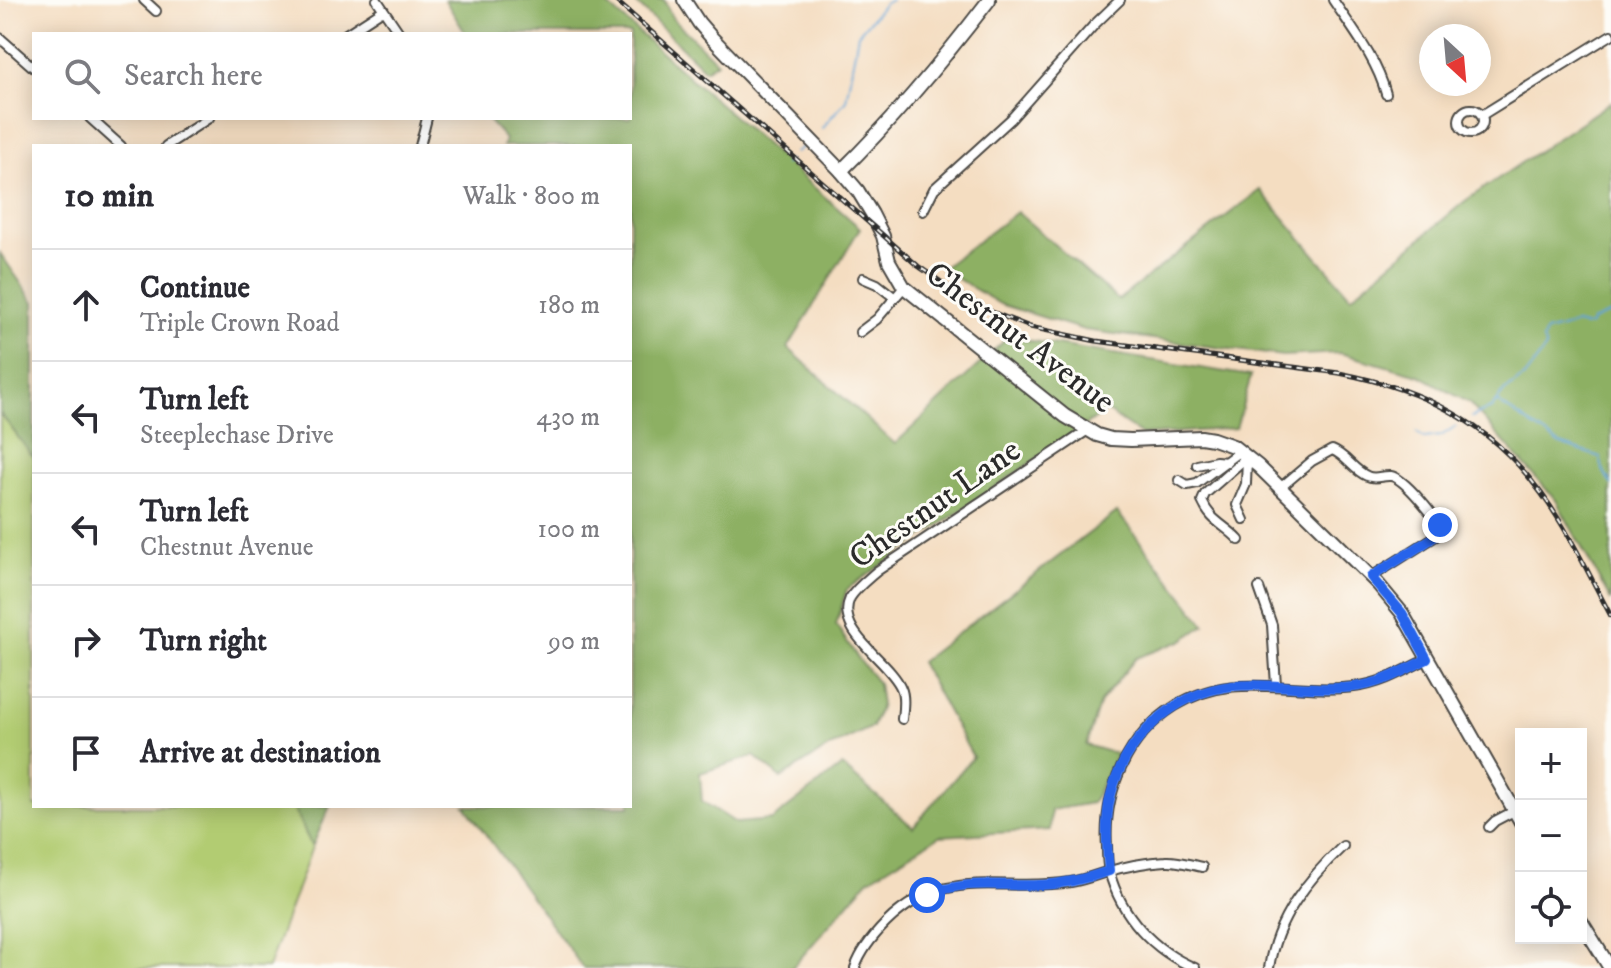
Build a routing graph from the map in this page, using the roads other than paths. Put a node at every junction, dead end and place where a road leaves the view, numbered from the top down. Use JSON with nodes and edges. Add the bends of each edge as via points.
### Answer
{"nodes":[{"id":1,"x":144,"y":0,"type":"edge"},
{"id":2,"x":377,"y":0,"type":"edge"},
{"id":3,"x":684,"y":0,"type":"edge"},
{"id":4,"x":989,"y":0,"type":"edge"},
{"id":5,"x":1120,"y":0,"type":"edge"},
{"id":6,"x":1333,"y":0,"type":"edge"},
{"id":7,"x":383,"y":10,"type":"junction"},
{"id":8,"x":156,"y":11,"type":"dead end"},
{"id":9,"x":349,"y":32,"type":"edge"},
{"id":10,"x":399,"y":32,"type":"edge"},
{"id":11,"x":1611,"y":35,"type":"edge"},
{"id":12,"x":0,"y":38,"type":"edge"},
{"id":13,"x":32,"y":66,"type":"edge"},
{"id":14,"x":1386,"y":94,"type":"dead end"},
{"id":15,"x":1482,"y":115,"type":"dead end"},
{"id":16,"x":92,"y":120,"type":"edge"},
{"id":17,"x":206,"y":120,"type":"edge"},
{"id":18,"x":426,"y":120,"type":"edge"},
{"id":19,"x":119,"y":144,"type":"edge"},
{"id":20,"x":169,"y":144,"type":"edge"},
{"id":21,"x":420,"y":144,"type":"edge"},
{"id":22,"x":841,"y":171,"type":"junction"},
{"id":23,"x":923,"y":211,"type":"dead end"},
{"id":24,"x":863,"y":278,"type":"dead end"},
{"id":25,"x":904,"y":287,"type":"junction"},
{"id":26,"x":895,"y":298,"type":"junction"},
{"id":27,"x":860,"y":332,"type":"dead end"},
{"id":28,"x":1088,"y":430,"type":"junction"},
{"id":29,"x":1243,"y":454,"type":"junction"},
{"id":30,"x":1227,"y":462,"type":"junction"},
{"id":31,"x":1197,"y":465,"type":"dead end"},
{"id":32,"x":1179,"y":480,"type":"dead end"},
{"id":33,"x":1280,"y":488,"type":"junction"},
{"id":34,"x":1244,"y":520,"type":"dead end"},
{"id":35,"x":1239,"y":540,"type":"dead end"},
{"id":36,"x":1371,"y":577,"type":"junction"},
{"id":37,"x":1259,"y":588,"type":"dead end"},
{"id":38,"x":1427,"y":659,"type":"junction"},
{"id":39,"x":1276,"y":685,"type":"junction"},
{"id":40,"x":902,"y":719,"type":"dead end"},
{"id":41,"x":1515,"y":811,"type":"edge"},
{"id":42,"x":1515,"y":817,"type":"edge"},
{"id":43,"x":1489,"y":827,"type":"dead end"},
{"id":44,"x":1343,"y":846,"type":"dead end"},
{"id":45,"x":1202,"y":867,"type":"dead end"},
{"id":46,"x":1109,"y":871,"type":"junction"},
{"id":47,"x":1587,"y":931,"type":"edge"},
{"id":48,"x":855,"y":968,"type":"edge"},
{"id":49,"x":1195,"y":968,"type":"edge"},
{"id":50,"x":1269,"y":968,"type":"edge"},
{"id":51,"x":1610,"y":968,"type":"edge"}],
"edges":[{"from":1,"to":8,"type":"street"},
{"from":2,"to":7,"type":"street"},
{"from":3,"to":22,"type":"street","name":"Chestnut Avenue","via":[[712,38]]},
{"from":4,"to":22,"type":"street","via":[[880,133]]},
{"from":5,"to":23,"type":"street","via":[[1011,119],[934,189]]},
{"from":6,"to":14,"type":"street","via":[[1364,46]]},
{"from":7,"to":9,"type":"street"},
{"from":7,"to":10,"type":"street"},
{"from":11,"to":15,"type":"street"},
{"from":12,"to":13,"type":"street"},
{"from":16,"to":19,"type":"street"},
{"from":17,"to":20,"type":"street"},
{"from":18,"to":21,"type":"street"},
{"from":22,"to":25,"type":"street","name":"Chestnut Avenue","via":[[872,214]]},
{"from":24,"to":26,"type":"street"},
{"from":25,"to":26,"type":"street"},
{"from":25,"to":28,"type":"street","name":"Chestnut Avenue"},
{"from":26,"to":27,"type":"street"},
{"from":28,"to":29,"type":"street","name":"Chestnut Avenue","via":[[1118,440],[1201,437]]},
{"from":28,"to":40,"type":"street","name":"Chestnut Lane","via":[[887,564],[850,600],[852,628],[901,689]]},
{"from":29,"to":30,"type":"street"},
{"from":29,"to":33,"type":"street","name":"Chestnut Avenue"},
{"from":29,"to":34,"type":"street","via":[[1247,476],[1237,505]]},
{"from":29,"to":35,"type":"street","via":[[1202,501],[1210,516]]},
{"from":30,"to":31,"type":"street"},
{"from":30,"to":32,"type":"street","via":[[1197,483]]},
{"from":33,"to":36,"type":"street","name":"Chestnut Avenue"},
{"from":33,"to":36,"type":"street","via":[[1332,450],[1367,476],[1403,481],[1440,525],[1439,534]]},
{"from":36,"to":38,"type":"street","name":"Chestnut Avenue","via":[[1402,613]]},
{"from":37,"to":39,"type":"street","via":[[1272,625]]},
{"from":38,"to":39,"type":"street","via":[[1354,687]]},
{"from":38,"to":41,"type":"street","name":"Chestnut Avenue"},
{"from":39,"to":46,"type":"street","via":[[1208,691],[1152,724],[1124,762],[1110,797]]},
{"from":42,"to":43,"type":"street"},
{"from":44,"to":50,"type":"street","via":[[1298,898],[1275,942]]},
{"from":45,"to":46,"type":"street","via":[[1167,861]]},
{"from":46,"to":48,"type":"street","via":[[1055,884],[975,883],[942,889],[894,915],[869,942]]},
{"from":46,"to":49,"type":"street","via":[[1142,931]]},
{"from":47,"to":51,"type":"street"}]}
